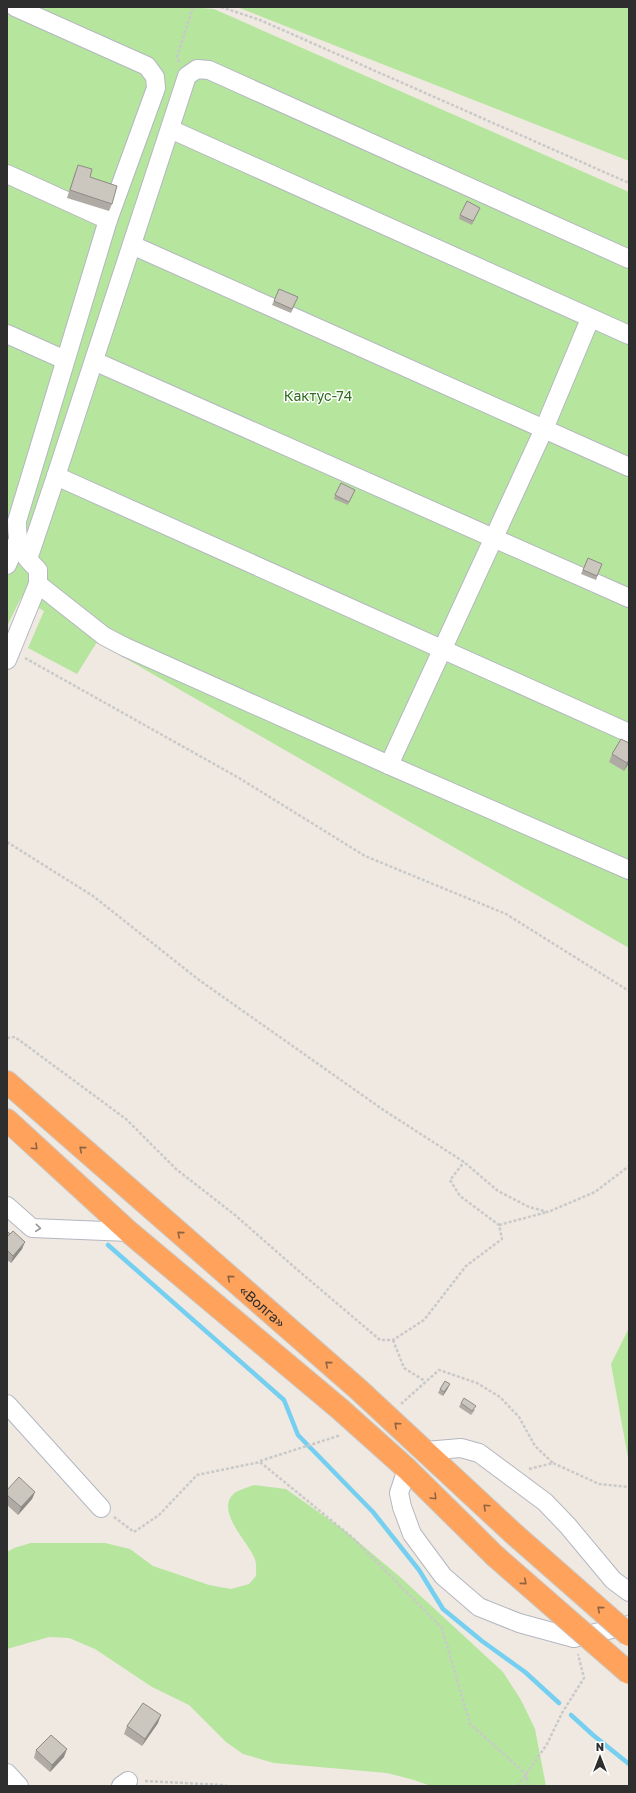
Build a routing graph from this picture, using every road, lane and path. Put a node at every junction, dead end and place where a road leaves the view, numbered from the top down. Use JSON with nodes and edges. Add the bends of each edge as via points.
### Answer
{"nodes":[{"id":1,"x":15,"y":7,"type":"edge"},
{"id":2,"x":193,"y":7,"type":"edge"},
{"id":3,"x":221,"y":7,"type":"edge"},
{"id":4,"x":187,"y":76,"type":"junction"},
{"id":5,"x":170,"y":129,"type":"junction"},
{"id":6,"x":7,"y":174,"type":"edge"},
{"id":7,"x":629,"y":183,"type":"edge"},
{"id":8,"x":108,"y":220,"type":"junction"},
{"id":9,"x":132,"y":245,"type":"junction"},
{"id":10,"x":629,"y":259,"type":"edge"},
{"id":11,"x":590,"y":319,"type":"junction"},
{"id":12,"x":7,"y":334,"type":"edge"},
{"id":13,"x":629,"y":336,"type":"edge"},
{"id":14,"x":65,"y":360,"type":"junction"},
{"id":15,"x":94,"y":360,"type":"junction"},
{"id":16,"x":544,"y":429,"type":"junction"},
{"id":17,"x":629,"y":467,"type":"edge"},
{"id":18,"x":56,"y":476,"type":"junction"},
{"id":19,"x":7,"y":502,"type":"edge"},
{"id":20,"x":17,"y":521,"type":"junction"},
{"id":21,"x":494,"y":537,"type":"junction"},
{"id":22,"x":17,"y":542,"type":"junction"},
{"id":23,"x":28,"y":559,"type":"junction"},
{"id":24,"x":7,"y":565,"type":"edge"},
{"id":25,"x":38,"y":584,"type":"junction"},
{"id":26,"x":629,"y":598,"type":"edge"},
{"id":27,"x":442,"y":649,"type":"junction"},
{"id":28,"x":9,"y":655,"type":"edge"},
{"id":29,"x":629,"y":733,"type":"edge"},
{"id":30,"x":389,"y":765,"type":"junction"},
{"id":31,"x":7,"y":842,"type":"edge"},
{"id":32,"x":629,"y":870,"type":"edge"},
{"id":33,"x":629,"y":990,"type":"edge"},
{"id":34,"x":7,"y":1038,"type":"edge"},
{"id":35,"x":7,"y":1082,"type":"edge"},
{"id":36,"x":7,"y":1120,"type":"edge"},
{"id":37,"x":464,"y":1162,"type":"junction"},
{"id":38,"x":629,"y":1166,"type":"edge"},
{"id":39,"x":7,"y":1206,"type":"edge"},
{"id":40,"x":548,"y":1212,"type":"junction"},
{"id":41,"x":499,"y":1225,"type":"junction"},
{"id":42,"x":129,"y":1232,"type":"junction"},
{"id":43,"x":393,"y":1340,"type":"junction"},
{"id":44,"x":425,"y":1381,"type":"junction"},
{"id":45,"x":7,"y":1404,"type":"edge"},
{"id":46,"x":407,"y":1409,"type":"dead end"},
{"id":47,"x":361,"y":1428,"type":"junction"},
{"id":48,"x":426,"y":1451,"type":"junction"},
{"id":49,"x":260,"y":1462,"type":"junction"},
{"id":50,"x":553,"y":1463,"type":"junction"},
{"id":51,"x":407,"y":1469,"type":"junction"},
{"id":52,"x":509,"y":1474,"type":"junction"},
{"id":53,"x":629,"y":1487,"type":"edge"},
{"id":54,"x":100,"y":1508,"type":"joint"},
{"id":55,"x":629,"y":1592,"type":"edge"},
{"id":56,"x":629,"y":1625,"type":"edge"},
{"id":57,"x":629,"y":1635,"type":"edge"},
{"id":58,"x":574,"y":1638,"type":"junction"},
{"id":59,"x":629,"y":1674,"type":"edge"},
{"id":60,"x":7,"y":1773,"type":"edge"},
{"id":61,"x":526,"y":1774,"type":"junction"},
{"id":62,"x":125,"y":1783,"type":"edge"},
{"id":63,"x":19,"y":1786,"type":"edge"},
{"id":64,"x":226,"y":1786,"type":"edge"},
{"id":65,"x":518,"y":1786,"type":"edge"},
{"id":66,"x":528,"y":1786,"type":"edge"}],
"edges":[{"from":1,"to":8,"type":"street","via":[[147,66],[154,77],[156,88]]},
{"from":2,"to":4,"type":"path","via":[[177,57]]},
{"from":3,"to":7,"type":"path","via":[[260,20]]},
{"from":4,"to":5,"type":"street"},
{"from":4,"to":10,"type":"street","via":[[197,69],[209,70]]},
{"from":5,"to":9,"type":"street"},
{"from":5,"to":11,"type":"street"},
{"from":6,"to":8,"type":"street"},
{"from":8,"to":14,"type":"street"},
{"from":9,"to":15,"type":"street"},
{"from":9,"to":16,"type":"street"},
{"from":11,"to":13,"type":"street"},
{"from":11,"to":16,"type":"street"},
{"from":12,"to":14,"type":"street"},
{"from":14,"to":20,"type":"street"},
{"from":15,"to":18,"type":"street"},
{"from":15,"to":21,"type":"street"},
{"from":16,"to":17,"type":"street"},
{"from":16,"to":21,"type":"street"},
{"from":18,"to":23,"type":"street"},
{"from":18,"to":27,"type":"street"},
{"from":19,"to":20,"type":"street","via":[[11,504]]},
{"from":20,"to":22,"type":"street"},
{"from":21,"to":26,"type":"street"},
{"from":21,"to":27,"type":"street"},
{"from":22,"to":23,"type":"street"},
{"from":22,"to":24,"type":"street"},
{"from":23,"to":25,"type":"street","via":[[38,570]]},
{"from":25,"to":28,"type":"street"},
{"from":25,"to":30,"type":"street","via":[[111,640]]},
{"from":27,"to":29,"type":"street"},
{"from":27,"to":30,"type":"street"},
{"from":28,"to":33,"type":"path","via":[[239,778],[364,856],[506,914]]},
{"from":30,"to":32,"type":"street"},
{"from":31,"to":37,"type":"path","via":[[92,896],[199,980],[382,1109]]},
{"from":34,"to":43,"type":"path","via":[[15,1037],[126,1119],[176,1169],[235,1215],[380,1340]]},
{"from":48,"to":35,"type":"highway","name":"«Волга»","one_way":true},
{"from":36,"to":42,"type":"highway","name":"«Волга»","one_way":true},
{"from":37,"to":40,"type":"path","via":[[498,1191],[529,1207]]},
{"from":37,"to":41,"type":"path","via":[[450,1180],[460,1196]]},
{"from":38,"to":40,"type":"path","via":[[595,1192]]},
{"from":39,"to":42,"type":"street","one_way":true,"via":[[32,1228]]},
{"from":40,"to":41,"type":"path"},
{"from":41,"to":43,"type":"path","via":[[502,1239],[466,1266],[424,1320]]},
{"from":42,"to":47,"type":"highway","name":"«Волга»"},
{"from":43,"to":44,"type":"path","via":[[404,1368]]},
{"from":44,"to":46,"type":"path","via":[[402,1403]]},
{"from":44,"to":50,"type":"path","via":[[439,1370],[477,1383],[500,1397],[519,1417],[535,1446]]},
{"from":45,"to":54,"type":"street"},
{"from":47,"to":49,"type":"path"},
{"from":47,"to":51,"type":"highway","name":"«Волга»"},
{"from":48,"to":52,"type":"street","via":[[460,1448],[479,1453]]},
{"from":57,"to":48,"type":"highway","name":"«Волга»","one_way":true,"bridge":true,"via":[[514,1534]]},
{"from":49,"to":54,"type":"path","via":[[197,1475],[159,1515],[134,1532]]},
{"from":49,"to":61,"type":"path","via":[[353,1538],[442,1628],[470,1724]]},
{"from":50,"to":52,"type":"path"},
{"from":50,"to":53,"type":"path","via":[[599,1484]]},
{"from":51,"to":58,"type":"street","via":[[399,1493],[402,1508],[412,1534],[443,1576],[479,1607],[519,1623]]},
{"from":51,"to":59,"type":"highway","name":"«Волга»","one_way":true,"bridge":true,"via":[[495,1556]]},
{"from":52,"to":55,"type":"street","via":[[545,1502],[613,1580]]},
{"from":56,"to":58,"type":"street"},
{"from":58,"to":61,"type":"path","via":[[584,1678],[562,1713],[547,1744]]},
{"from":60,"to":63,"type":"street"},
{"from":61,"to":65,"type":"path"},
{"from":61,"to":66,"type":"path"},
{"from":62,"to":64,"type":"path"}]}
